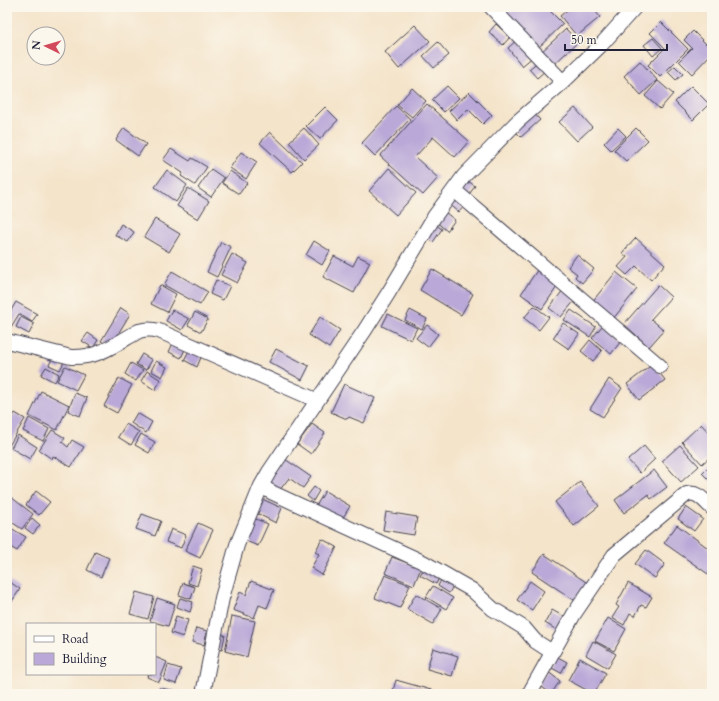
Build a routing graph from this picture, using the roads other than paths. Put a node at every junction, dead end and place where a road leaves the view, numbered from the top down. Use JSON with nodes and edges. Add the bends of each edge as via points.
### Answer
{"nodes":[{"id":1,"x":491,"y":7,"type":"edge"},
{"id":2,"x":635,"y":7,"type":"edge"},
{"id":3,"x":562,"y":82,"type":"junction"},
{"id":4,"x":454,"y":190,"type":"junction"},
{"id":5,"x":7,"y":341,"type":"edge"},
{"id":6,"x":660,"y":366,"type":"dead end"},
{"id":7,"x":316,"y":400,"type":"junction"},
{"id":8,"x":273,"y":492,"type":"junction"},
{"id":9,"x":712,"y":508,"type":"edge"},
{"id":10,"x":552,"y":652,"type":"junction"},
{"id":11,"x":203,"y":694,"type":"edge"},
{"id":12,"x":528,"y":694,"type":"edge"}],
"edges":[{"from":1,"to":3,"type":"street"},
{"from":2,"to":3,"type":"street","via":[[601,45]]},
{"from":3,"to":4,"type":"street","via":[[517,122],[464,176]]},
{"from":4,"to":6,"type":"street"},
{"from":4,"to":7,"type":"street","via":[[369,323]]},
{"from":5,"to":7,"type":"street","via":[[80,357],[99,354],[139,331],[153,329]]},
{"from":7,"to":8,"type":"street","via":[[269,472]]},
{"from":8,"to":10,"type":"street","via":[[423,562],[472,590],[493,610],[524,628],[535,641]]},
{"from":8,"to":11,"type":"street","via":[[237,545],[222,598]]},
{"from":9,"to":10,"type":"street","via":[[697,495],[687,494],[614,555]]},
{"from":10,"to":12,"type":"street"}]}
